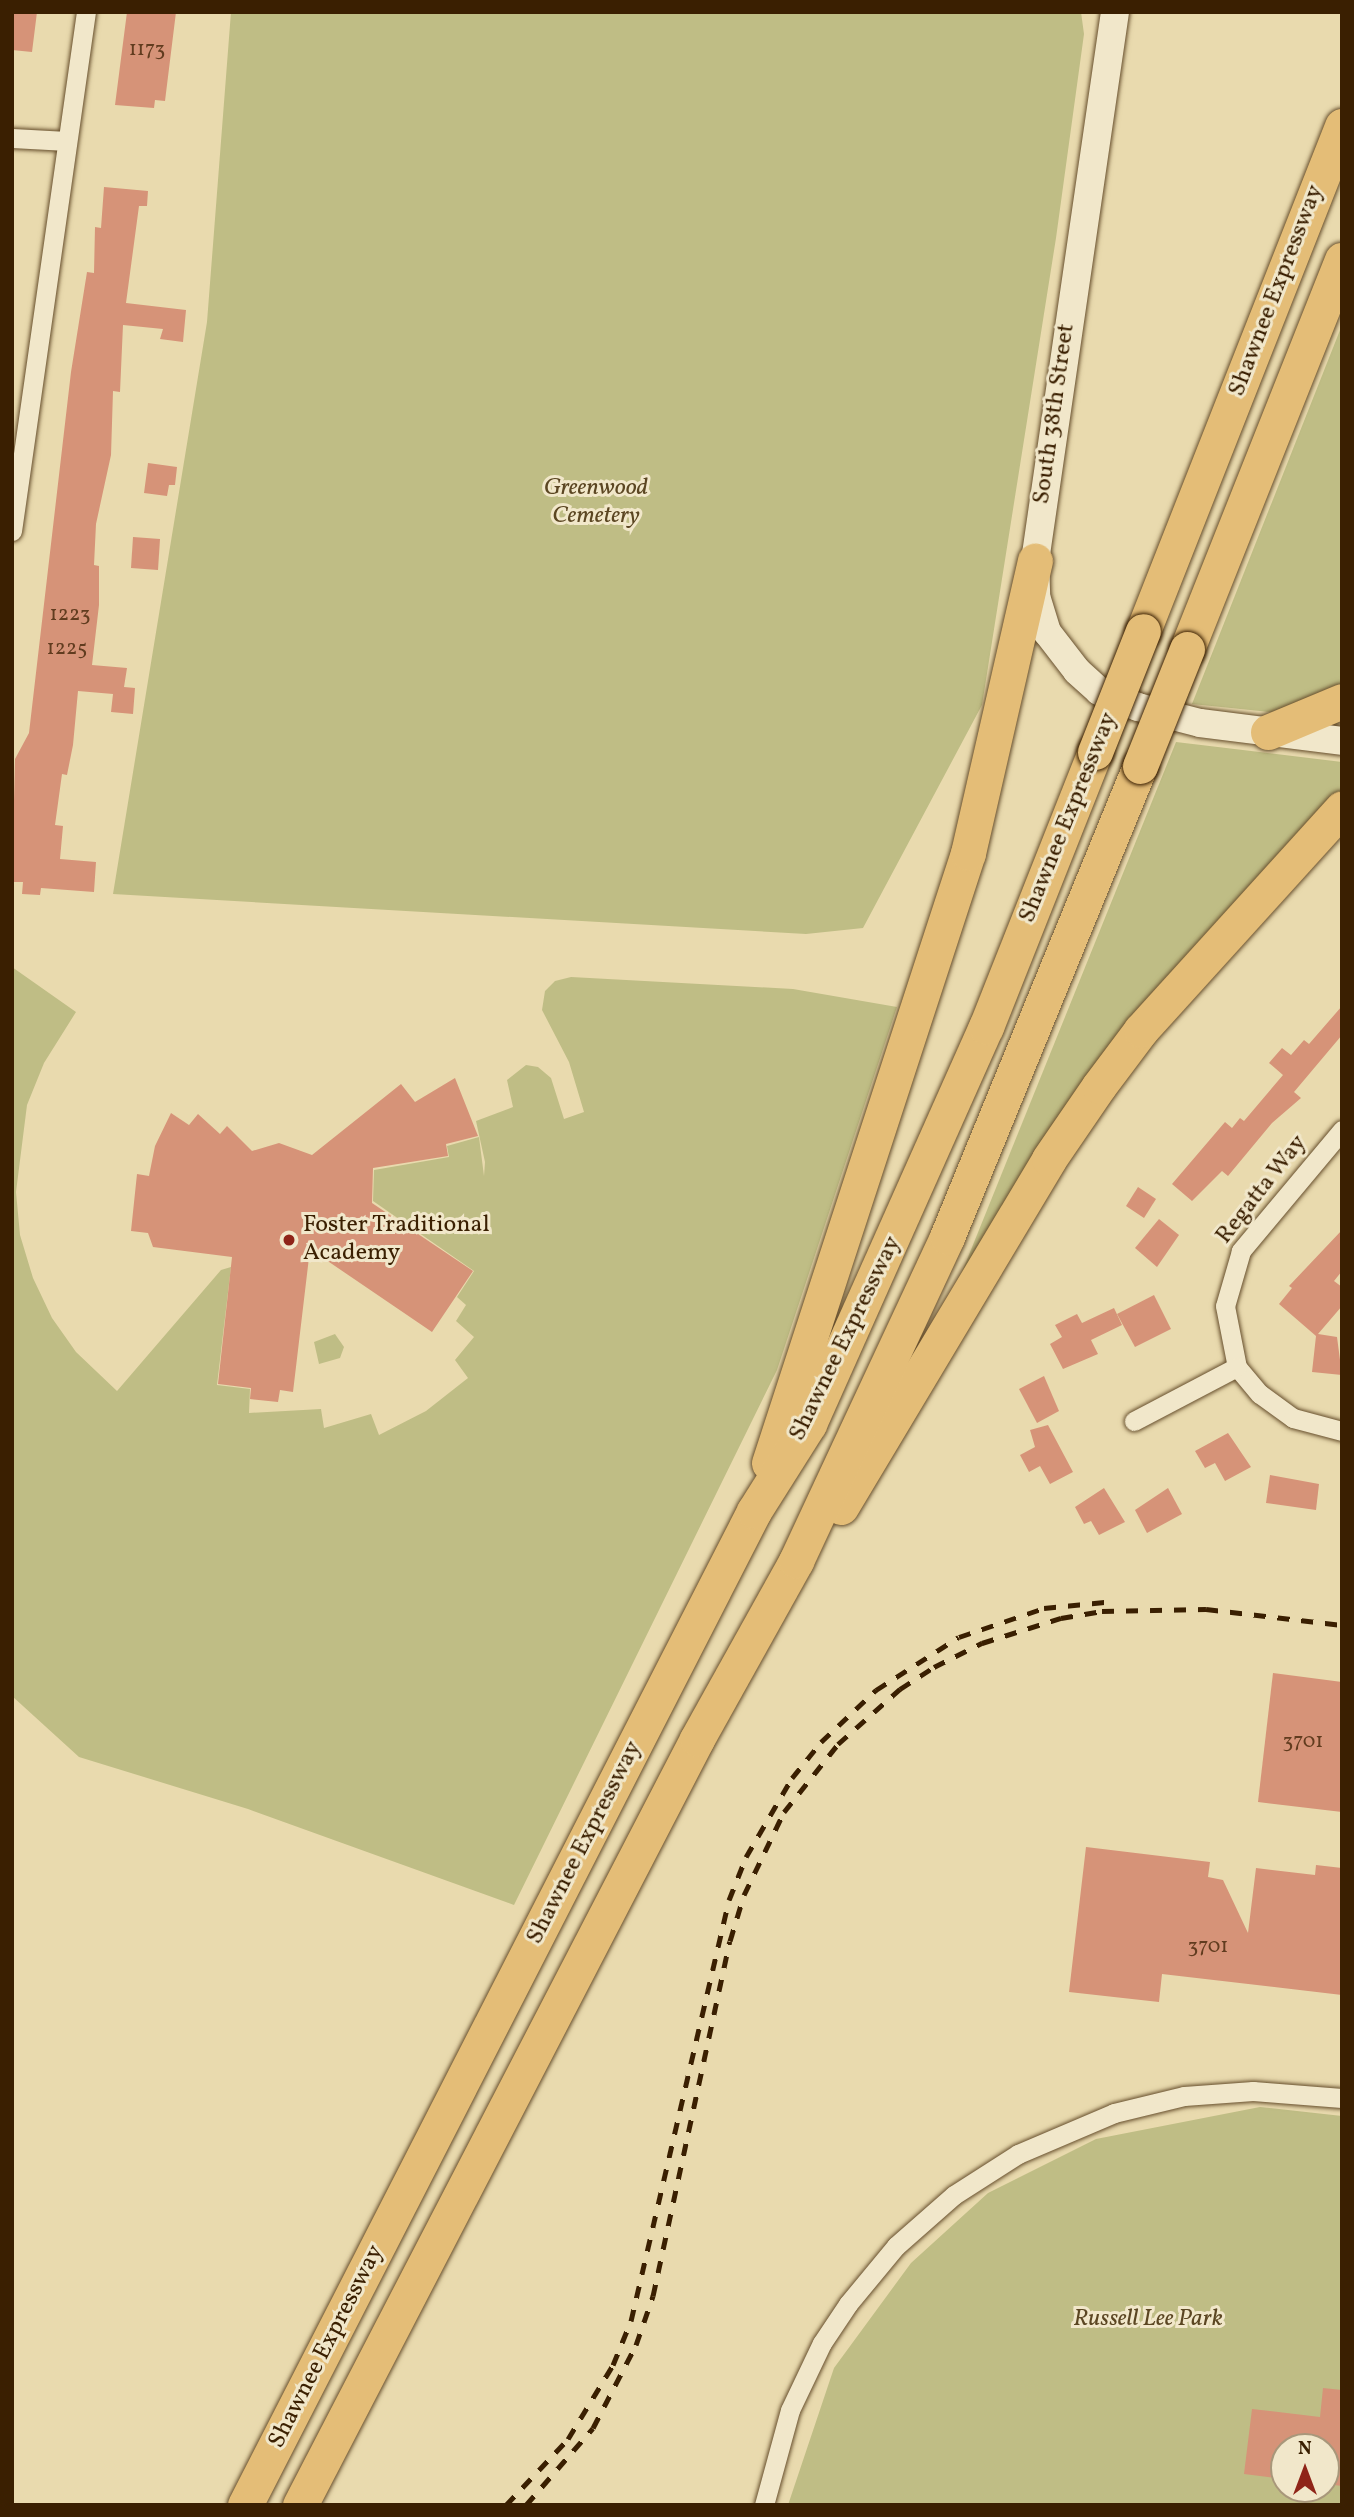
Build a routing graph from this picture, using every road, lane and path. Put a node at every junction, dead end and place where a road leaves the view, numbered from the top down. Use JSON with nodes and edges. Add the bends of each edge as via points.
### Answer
{"nodes":[{"id":1,"x":86,"y":12,"type":"edge"},
{"id":2,"x":1110,"y":21,"type":"edge"},
{"id":3,"x":1342,"y":126,"type":"edge"},
{"id":4,"x":12,"y":138,"type":"edge"},
{"id":5,"x":67,"y":141,"type":"junction"},
{"id":6,"x":1342,"y":260,"type":"edge"},
{"id":7,"x":12,"y":531,"type":"edge"},
{"id":8,"x":1035,"y":561,"type":"junction"},
{"id":9,"x":1342,"y":701,"type":"edge"},
{"id":10,"x":1268,"y":732,"type":"junction"},
{"id":11,"x":1342,"y":741,"type":"edge"},
{"id":12,"x":1342,"y":808,"type":"edge"},
{"id":13,"x":1342,"y":1130,"type":"edge"},
{"id":14,"x":1237,"y":1367,"type":"junction"},
{"id":15,"x":1134,"y":1421,"type":"dead end"},
{"id":16,"x":1342,"y":1431,"type":"edge"},
{"id":17,"x":754,"y":1511,"type":"junction"},
{"id":18,"x":796,"y":1561,"type":"junction"},
{"id":19,"x":1342,"y":2098,"type":"edge"},
{"id":20,"x":245,"y":2505,"type":"edge"},
{"id":21,"x":300,"y":2505,"type":"edge"},
{"id":22,"x":764,"y":2505,"type":"edge"}],
"edges":[{"from":1,"to":5,"type":"street"},
{"from":2,"to":8,"type":"main road","name":"South 38th Street"},
{"from":3,"to":17,"type":"highway","name":"Shawnee Expressway","bridge":true,"via":[[986,1027],[856,1326],[809,1424]]},
{"from":4,"to":5,"type":"street"},
{"from":5,"to":7,"type":"street"},
{"from":6,"to":18,"type":"highway","name":"Shawnee Expressway","bridge":true,"via":[[964,1199]]},
{"from":8,"to":10,"type":"main road","name":"South 38th Street","via":[[1036,596],[1047,632],[1099,691],[1199,723]]},
{"from":8,"to":17,"type":"highway","via":[[968,853]]},
{"from":9,"to":10,"type":"highway"},
{"from":10,"to":11,"type":"main road","name":"South 38th Street"},
{"from":12,"to":18,"type":"highway","via":[[1141,1030],[1099,1086],[1049,1159],[837,1515]]},
{"from":13,"to":14,"type":"street","name":"Regatta Way","via":[[1253,1235],[1233,1268],[1225,1306]]},
{"from":14,"to":15,"type":"street"},
{"from":14,"to":16,"type":"street","via":[[1269,1402],[1293,1418]]},
{"from":17,"to":20,"type":"highway","name":"Shawnee Expressway"},
{"from":18,"to":21,"type":"highway","name":"Shawnee Expressway","via":[[691,1751]]},
{"from":19,"to":22,"type":"street","via":[[1253,2091],[1184,2096],[1114,2113],[1018,2154],[954,2195],[896,2246],[822,2343],[790,2410]]}]}
